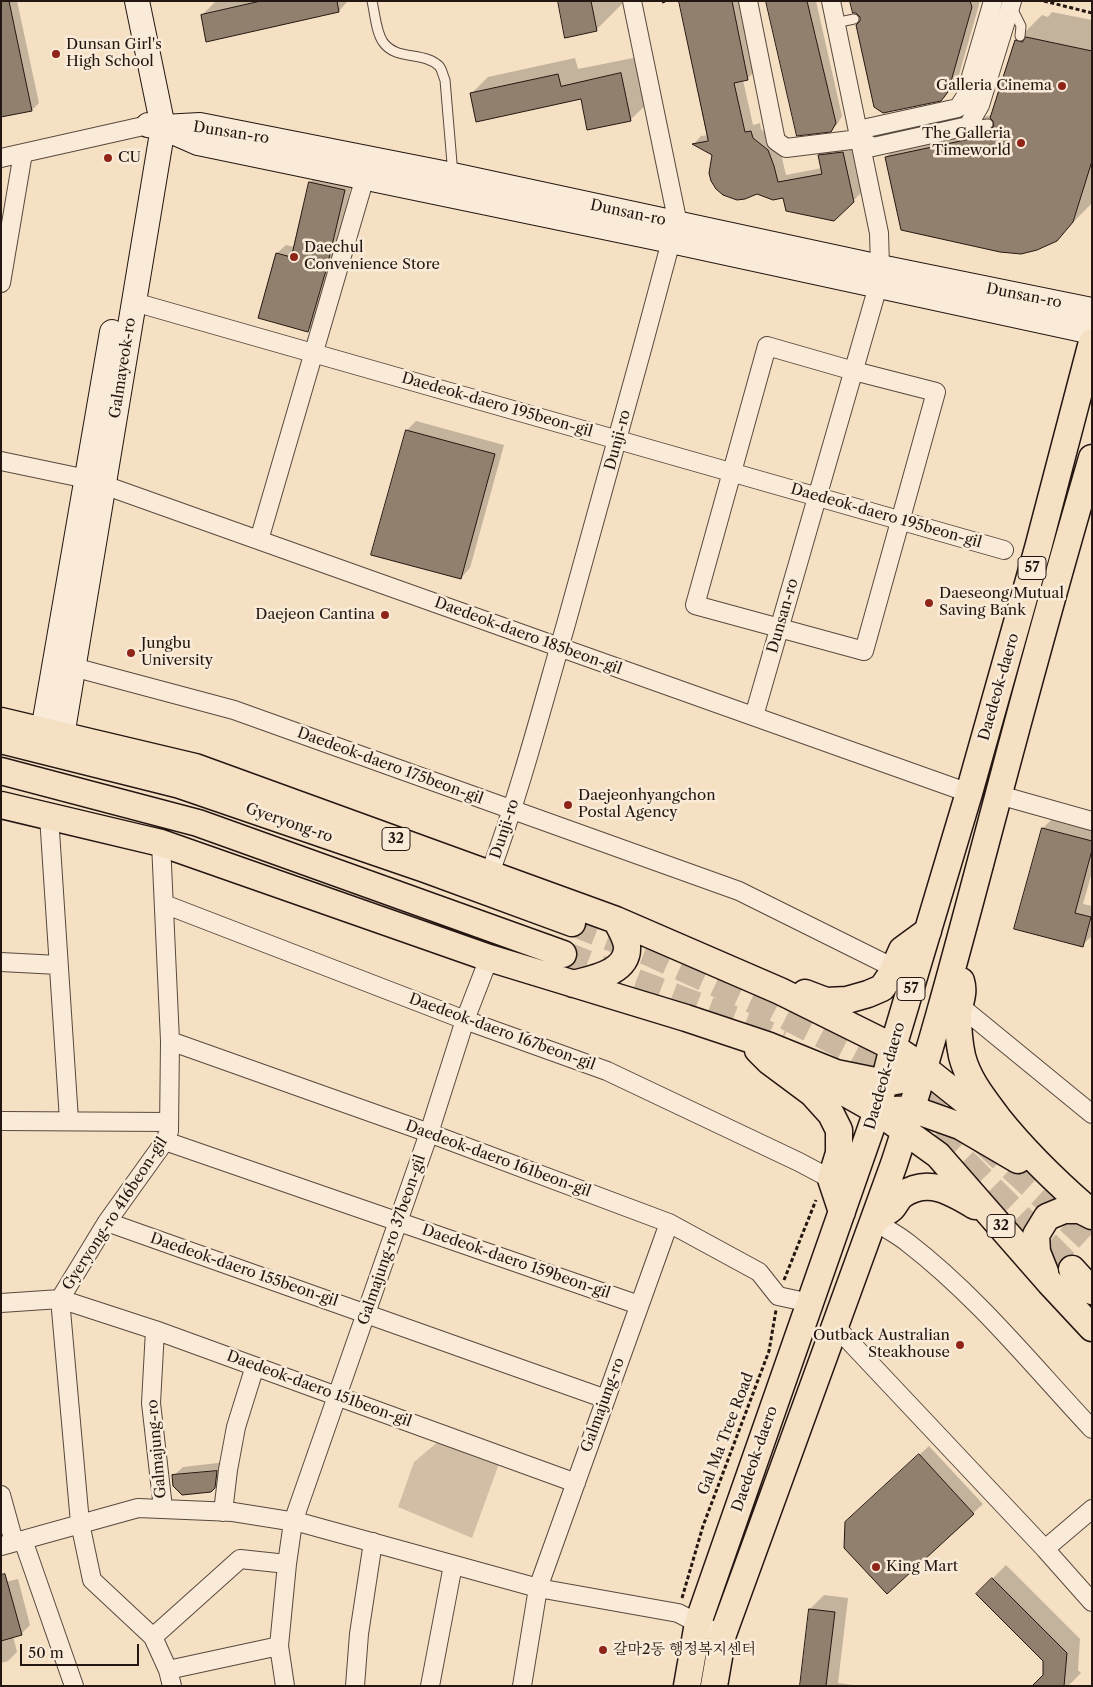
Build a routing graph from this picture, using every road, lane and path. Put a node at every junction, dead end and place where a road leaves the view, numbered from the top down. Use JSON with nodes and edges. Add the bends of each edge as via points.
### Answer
{"nodes":[{"id":1,"x":122,"y":1,"type":"edge"},
{"id":2,"x":137,"y":1,"type":"edge"},
{"id":3,"x":372,"y":1,"type":"edge"},
{"id":4,"x":632,"y":1,"type":"edge"},
{"id":5,"x":748,"y":1,"type":"edge"},
{"id":6,"x":830,"y":1,"type":"edge"},
{"id":7,"x":992,"y":1,"type":"edge"},
{"id":8,"x":1044,"y":1,"type":"edge"},
{"id":9,"x":1011,"y":3,"type":"edge"},
{"id":10,"x":1092,"y":13,"type":"edge"},
{"id":11,"x":854,"y":20,"type":"dead end"},
{"id":12,"x":835,"y":24,"type":"junction"},
{"id":13,"x":1020,"y":36,"type":"dead end"},
{"id":14,"x":988,"y":124,"type":"dead end"},
{"id":15,"x":155,"y":126,"type":"junction"},
{"id":16,"x":968,"y":126,"type":"junction"},
{"id":17,"x":859,"y":139,"type":"junction"},
{"id":18,"x":24,"y":153,"type":"junction"},
{"id":19,"x":1,"y":158,"type":"edge"},
{"id":20,"x":366,"y":177,"type":"junction"},
{"id":21,"x":451,"y":185,"type":"junction"},
{"id":22,"x":675,"y":233,"type":"junction"},
{"id":23,"x":879,"y":277,"type":"junction"},
{"id":24,"x":1,"y":283,"type":"edge"},
{"id":25,"x":134,"y":302,"type":"junction"},
{"id":26,"x":1092,"y":310,"type":"edge"},
{"id":27,"x":1092,"y":332,"type":"edge"},
{"id":28,"x":1092,"y":342,"type":"edge"},
{"id":29,"x":314,"y":353,"type":"junction"},
{"id":30,"x":854,"y":372,"type":"junction"},
{"id":31,"x":618,"y":440,"type":"junction"},
{"id":32,"x":1092,"y":458,"type":"edge"},
{"id":33,"x":1,"y":461,"type":"edge"},
{"id":34,"x":732,"y":472,"type":"junction"},
{"id":35,"x":95,"y":482,"type":"junction"},
{"id":36,"x":817,"y":497,"type":"junction"},
{"id":37,"x":900,"y":520,"type":"junction"},
{"id":38,"x":259,"y":540,"type":"junction"},
{"id":39,"x":1004,"y":550,"type":"dead end"},
{"id":40,"x":780,"y":628,"type":"junction"},
{"id":41,"x":559,"y":647,"type":"junction"},
{"id":42,"x":73,"y":667,"type":"junction"},
{"id":43,"x":754,"y":716,"type":"junction"},
{"id":44,"x":1,"y":721,"type":"edge"},
{"id":45,"x":52,"y":733,"type":"junction"},
{"id":46,"x":1,"y":740,"type":"edge"},
{"id":47,"x":1,"y":771,"type":"edge"},
{"id":48,"x":969,"y":793,"type":"junction"},
{"id":49,"x":999,"y":795,"type":"junction"},
{"id":50,"x":1,"y":805,"type":"edge"},
{"id":51,"x":512,"y":810,"type":"junction"},
{"id":52,"x":49,"y":816,"type":"junction"},
{"id":53,"x":1092,"y":821,"type":"edge"},
{"id":54,"x":161,"y":843,"type":"junction"},
{"id":55,"x":490,"y":873,"type":"junction"},
{"id":56,"x":164,"y":904,"type":"junction"},
{"id":57,"x":616,"y":920,"type":"junction"},
{"id":58,"x":572,"y":923,"type":"tunnel mouth"},
{"id":59,"x":928,"y":931,"type":"junction"},
{"id":60,"x":563,"y":954,"type":"tunnel mouth"},
{"id":61,"x":490,"y":958,"type":"junction"},
{"id":62,"x":1,"y":962,"type":"edge"},
{"id":63,"x":954,"y":962,"type":"junction"},
{"id":64,"x":58,"y":965,"type":"junction"},
{"id":65,"x":894,"y":968,"type":"junction"},
{"id":66,"x":573,"y":984,"type":"junction"},
{"id":67,"x":780,"y":991,"type":"junction"},
{"id":68,"x":960,"y":1006,"type":"junction"},
{"id":69,"x":686,"y":1018,"type":"junction"},
{"id":70,"x":464,"y":1020,"type":"junction"},
{"id":71,"x":170,"y":1041,"type":"junction"},
{"id":72,"x":894,"y":1047,"type":"junction"},
{"id":73,"x":758,"y":1050,"type":"junction"},
{"id":74,"x":924,"y":1068,"type":"junction"},
{"id":75,"x":885,"y":1083,"type":"junction"},
{"id":76,"x":877,"y":1111,"type":"junction"},
{"id":77,"x":1092,"y":1114,"type":"edge"},
{"id":78,"x":908,"y":1119,"type":"junction"},
{"id":79,"x":69,"y":1120,"type":"junction"},
{"id":80,"x":1,"y":1121,"type":"edge"},
{"id":81,"x":169,"y":1122,"type":"junction"},
{"id":82,"x":429,"y":1132,"type":"junction"},
{"id":83,"x":165,"y":1141,"type":"junction"},
{"id":84,"x":1019,"y":1144,"type":"junction"},
{"id":85,"x":1056,"y":1182,"type":"junction"},
{"id":86,"x":825,"y":1187,"type":"junction"},
{"id":87,"x":842,"y":1212,"type":"junction"},
{"id":88,"x":1092,"y":1214,"type":"edge"},
{"id":89,"x":994,"y":1218,"type":"junction"},
{"id":90,"x":872,"y":1220,"type":"junction"},
{"id":91,"x":107,"y":1222,"type":"junction"},
{"id":92,"x":398,"y":1222,"type":"junction"},
{"id":93,"x":669,"y":1223,"type":"junction"},
{"id":94,"x":1072,"y":1269,"type":"tunnel mouth"},
{"id":95,"x":1050,"y":1283,"type":"junction"},
{"id":96,"x":1092,"y":1291,"type":"edge"},
{"id":97,"x":778,"y":1296,"type":"junction"},
{"id":98,"x":60,"y":1299,"type":"junction"},
{"id":99,"x":1,"y":1303,"type":"edge"},
{"id":100,"x":810,"y":1303,"type":"junction"},
{"id":101,"x":639,"y":1305,"type":"junction"},
{"id":102,"x":366,"y":1313,"type":"junction"},
{"id":103,"x":835,"y":1326,"type":"junction"},
{"id":104,"x":1092,"y":1328,"type":"edge"},
{"id":105,"x":156,"y":1330,"type":"junction"},
{"id":106,"x":255,"y":1366,"type":"junction"},
{"id":107,"x":337,"y":1396,"type":"junction"},
{"id":108,"x":606,"y":1399,"type":"junction"},
{"id":109,"x":1092,"y":1429,"type":"edge"},
{"id":110,"x":576,"y":1483,"type":"junction"},
{"id":111,"x":1,"y":1496,"type":"edge"},
{"id":112,"x":163,"y":1508,"type":"junction"},
{"id":113,"x":1092,"y":1509,"type":"edge"},
{"id":114,"x":223,"y":1512,"type":"junction"},
{"id":115,"x":293,"y":1522,"type":"junction"},
{"id":116,"x":80,"y":1523,"type":"junction"},
{"id":117,"x":373,"y":1542,"type":"junction"},
{"id":118,"x":13,"y":1543,"type":"edge"},
{"id":119,"x":1045,"y":1549,"type":"junction"},
{"id":120,"x":287,"y":1564,"type":"junction"},
{"id":121,"x":452,"y":1564,"type":"junction"},
{"id":122,"x":538,"y":1588,"type":"junction"},
{"id":123,"x":1092,"y":1602,"type":"edge"},
{"id":124,"x":688,"y":1618,"type":"junction"},
{"id":125,"x":723,"y":1636,"type":"junction"},
{"id":126,"x":153,"y":1637,"type":"junction"},
{"id":127,"x":279,"y":1646,"type":"junction"},
{"id":128,"x":170,"y":1678,"type":"edge"},
{"id":129,"x":74,"y":1686,"type":"edge"},
{"id":130,"x":284,"y":1686,"type":"edge"},
{"id":131,"x":355,"y":1686,"type":"edge"},
{"id":132,"x":430,"y":1686,"type":"edge"},
{"id":133,"x":522,"y":1686,"type":"edge"},
{"id":134,"x":687,"y":1686,"type":"edge"},
{"id":135,"x":714,"y":1686,"type":"edge"}],
"edges":[{"from":1,"to":15,"type":"main road","name":"Galmayeok-ro"},
{"from":2,"to":15,"type":"main road","name":"Galmayeok-ro"},
{"from":3,"to":21,"type":"lane","via":[[383,42],[397,54],[428,60],[440,66],[445,80]]},
{"from":4,"to":22,"type":"street","name":"Dunji-ro"},
{"from":5,"to":17,"type":"street","via":[[776,141],[786,148]]},
{"from":6,"to":12,"type":"street"},
{"from":7,"to":17,"type":"street","via":[[965,97],[958,108],[867,128]]},
{"from":8,"to":10,"type":"path"},
{"from":9,"to":13,"type":"lane","via":[[1021,26]]},
{"from":9,"to":16,"type":"street","via":[[980,105]]},
{"from":11,"to":12,"type":"lane"},
{"from":12,"to":17,"type":"street"},
{"from":14,"to":16,"type":"lane"},
{"from":15,"to":18,"type":"street"},
{"from":15,"to":20,"type":"main road","name":"Dunsan-ro","via":[[198,143]]},
{"from":15,"to":21,"type":"main road","name":"Dunsan-ro","via":[[200,125]]},
{"from":15,"to":25,"type":"main road","name":"Galmayeok-ro"},
{"from":15,"to":35,"type":"main road","name":"Galmayeok-ro"},
{"from":16,"to":17,"type":"street","via":[[873,147]]},
{"from":17,"to":23,"type":"street","via":[[879,233]]},
{"from":18,"to":19,"type":"street"},
{"from":18,"to":24,"type":"street"},
{"from":20,"to":21,"type":"main road","name":"Dunsan-ro"},
{"from":20,"to":29,"type":"street"},
{"from":21,"to":22,"type":"main road","name":"Dunsan-ro"},
{"from":22,"to":23,"type":"main road","name":"Dunsan-ro"},
{"from":22,"to":31,"type":"street","name":"Dunji-ro"},
{"from":23,"to":26,"type":"main road","name":"Dunsan-ro"},
{"from":23,"to":27,"type":"main road","name":"Dunsan-ro"},
{"from":23,"to":30,"type":"street","name":"Dunsan-ro"},
{"from":25,"to":29,"type":"street","name":"Daedeok-daero 195beon-gil"},
{"from":25,"to":35,"type":"main road","name":"Galmayeok-ro"},
{"from":28,"to":48,"type":"main road","name":"Daedeok-daero","number":"57"},
{"from":29,"to":31,"type":"street","name":"Daedeok-daero 195beon-gil"},
{"from":29,"to":38,"type":"street"},
{"from":30,"to":34,"type":"street","via":[[767,346]]},
{"from":30,"to":36,"type":"street","name":"Dunsan-ro"},
{"from":30,"to":37,"type":"street","via":[[936,392]]},
{"from":31,"to":34,"type":"street","name":"Daedeok-daero 195beon-gil"},
{"from":31,"to":41,"type":"street","name":"Dunji-ro"},
{"from":32,"to":49,"type":"main road","name":"Daedeok-daero","number":"57"},
{"from":33,"to":35,"type":"street","name":"Daedeok-daero 185beon-gil"},
{"from":34,"to":36,"type":"street","name":"Daedeok-daero 195beon-gil"},
{"from":34,"to":40,"type":"street","via":[[695,605]]},
{"from":35,"to":38,"type":"street","name":"Daedeok-daero 185beon-gil"},
{"from":35,"to":42,"type":"main road","name":"Galmayeok-ro"},
{"from":35,"to":45,"type":"main road","name":"Galmayeok-ro"},
{"from":36,"to":37,"type":"street","name":"Daedeok-daero 195beon-gil"},
{"from":36,"to":40,"type":"street","name":"Dunsan-ro"},
{"from":37,"to":39,"type":"street","name":"Daedeok-daero 195beon-gil"},
{"from":37,"to":40,"type":"street","via":[[864,651]]},
{"from":38,"to":41,"type":"street","name":"Daedeok-daero 185beon-gil"},
{"from":40,"to":43,"type":"street","name":"Dunsan-ro"},
{"from":41,"to":43,"type":"street","name":"Daedeok-daero 185beon-gil"},
{"from":41,"to":51,"type":"street","name":"Dunji-ro"},
{"from":42,"to":45,"type":"main road","name":"Galmayeok-ro"},
{"from":42,"to":51,"type":"street","name":"Daedeok-daero 175beon-gil","via":[[234,710]]},
{"from":43,"to":48,"type":"street","name":"Daedeok-daero 185beon-gil"},
{"from":44,"to":45,"type":"main road","number":"32"},
{"from":45,"to":55,"type":"main road","number":"32","via":[[195,767]]},
{"from":46,"to":58,"type":"main road","name":"Gyeryong-ro","number":"32","via":[[180,785]]},
{"from":47,"to":60,"type":"main road","name":"Gyeryong-ro","via":[[198,823]]},
{"from":48,"to":59,"type":"main road","name":"Daedeok-daero","number":"57"},
{"from":49,"to":53,"type":"street"},
{"from":49,"to":63,"type":"main road","name":"Daedeok-daero","number":"57"},
{"from":50,"to":52,"type":"main road"},
{"from":51,"to":55,"type":"street","name":"Dunji-ro"},
{"from":51,"to":65,"type":"street","name":"Daedeok-daero 175beon-gil","via":[[739,890]]},
{"from":52,"to":54,"type":"main road"},
{"from":52,"to":64,"type":"street"},
{"from":54,"to":56,"type":"street","name":"Gyeryong-ro 416beon-gil"},
{"from":54,"to":61,"type":"main road"},
{"from":55,"to":57,"type":"main road","number":"32"},
{"from":56,"to":70,"type":"street","name":"Daedeok-daero 167beon-gil"},
{"from":56,"to":71,"type":"street","name":"Gyeryong-ro 416beon-gil"},
{"from":57,"to":66,"type":"main road","via":[[627,948],[624,960],[609,974]]},
{"from":57,"to":67,"type":"main road","number":"32"},
{"from":59,"to":65,"type":"main road","via":[[902,950]]},
{"from":59,"to":72,"type":"main road","name":"Daedeok-daero","number":"57"},
{"from":61,"to":66,"type":"main road"},
{"from":61,"to":70,"type":"street","name":"Galmajung-ro 37beon-gil"},
{"from":62,"to":64,"type":"street"},
{"from":63,"to":68,"type":"main road","via":[[964,990]]},
{"from":63,"to":74,"type":"main road","name":"Daedeok-daero","number":"57"},
{"from":64,"to":79,"type":"street"},
{"from":65,"to":67,"type":"main road","via":[[882,988],[846,1000],[826,1000],[797,990]]},
{"from":66,"to":69,"type":"main road"},
{"from":67,"to":72,"type":"main road","number":"32"},
{"from":68,"to":77,"type":"street"},
{"from":68,"to":84,"type":"main road","via":[[958,1035],[963,1059],[978,1092]]},
{"from":69,"to":73,"type":"main road"},
{"from":69,"to":75,"type":"main road","via":[[767,1045],[836,1073]]},
{"from":70,"to":82,"type":"street","name":"Galmajung-ro 37beon-gil"},
{"from":70,"to":86,"type":"street","name":"Daedeok-daero 167beon-gil","via":[[607,1071],[790,1158]]},
{"from":71,"to":81,"type":"street","name":"Gyeryong-ro 416beon-gil"},
{"from":71,"to":82,"type":"street","name":"Daedeok-daero 161beon-gil"},
{"from":72,"to":74,"type":"main road","number":"32"},
{"from":72,"to":75,"type":"main road","name":"Daedeok-daero","number":"57"},
{"from":73,"to":76,"type":"main road"},
{"from":73,"to":86,"type":"main road","via":[[812,1093],[831,1114],[839,1130],[839,1153]]},
{"from":74,"to":75,"type":"main road","via":[[909,1078]]},
{"from":74,"to":78,"type":"main road","name":"Daedeok-daero","number":"57"},
{"from":74,"to":84,"type":"main road","number":"32"},
{"from":75,"to":76,"type":"main road","name":"Daedeok-daero","number":"57"},
{"from":76,"to":78,"type":"main road"},
{"from":76,"to":87,"type":"main road","name":"Daedeok-daero"},
{"from":78,"to":85,"type":"main road","via":[[960,1126]]},
{"from":78,"to":89,"type":"main road","number":"32"},
{"from":78,"to":90,"type":"main road","name":"Daedeok-daero"},
{"from":79,"to":80,"type":"street"},
{"from":79,"to":81,"type":"street"},
{"from":81,"to":83,"type":"street","name":"Gyeryong-ro 416beon-gil"},
{"from":82,"to":92,"type":"street","name":"Galmajung-ro 37beon-gil"},
{"from":82,"to":93,"type":"street","name":"Daedeok-daero 161beon-gil"},
{"from":83,"to":91,"type":"street","name":"Gyeryong-ro 416beon-gil"},
{"from":83,"to":92,"type":"street","name":"Daedeok-daero 159beon-gil"},
{"from":84,"to":85,"type":"main road","number":"32"},
{"from":85,"to":88,"type":"main road","number":"32"},
{"from":86,"to":87,"type":"main road"},
{"from":86,"to":97,"type":"path","name":"Gal Ma Tree Road"},
{"from":87,"to":100,"type":"main road","name":"Daedeok-daero"},
{"from":88,"to":95,"type":"main road","via":[[1064,1210],[1047,1217],[1036,1235],[1037,1252]]},
{"from":89,"to":90,"type":"main road","via":[[947,1190],[929,1187],[913,1189],[900,1196],[891,1209]]},
{"from":89,"to":95,"type":"main road","number":"32"},
{"from":90,"to":103,"type":"main road","name":"Daedeok-daero"},
{"from":90,"to":109,"type":"street","via":[[907,1242],[949,1278]]},
{"from":91,"to":98,"type":"street","name":"Gyeryong-ro 416beon-gil"},
{"from":91,"to":102,"type":"street","name":"Daedeok-daero 155beon-gil"},
{"from":92,"to":101,"type":"street","name":"Daedeok-daero 159beon-gil"},
{"from":92,"to":102,"type":"street","name":"Galmajung-ro 37beon-gil"},
{"from":93,"to":97,"type":"street","name":"Daedeok-daero 161beon-gil","via":[[759,1272]]},
{"from":93,"to":101,"type":"street","name":"Galmajung-ro"},
{"from":94,"to":96,"type":"main road"},
{"from":95,"to":104,"type":"main road","number":"32"},
{"from":97,"to":100,"type":"street"},
{"from":97,"to":124,"type":"path","name":"Gal Ma Tree Road","via":[[769,1352],[703,1526]]},
{"from":98,"to":99,"type":"street"},
{"from":98,"to":105,"type":"street","name":"Daedeok-daero 151beon-gil"},
{"from":98,"to":116,"type":"street","name":"Gyeryong-ro 416beon-gil"},
{"from":100,"to":124,"type":"main road","name":"Daedeok-daero"},
{"from":101,"to":108,"type":"street","name":"Galmajung-ro"},
{"from":102,"to":107,"type":"street","name":"Galmajung-ro 37beon-gil"},
{"from":102,"to":108,"type":"street","name":"Daedeok-daero 155beon-gil"},
{"from":103,"to":119,"type":"street"},
{"from":103,"to":125,"type":"main road","name":"Daedeok-daero"},
{"from":105,"to":106,"type":"street","name":"Daedeok-daero 151beon-gil"},
{"from":105,"to":112,"type":"street","name":"Galmajung-ro","via":[[151,1403]]},
{"from":106,"to":107,"type":"street","name":"Daedeok-daero 151beon-gil"},
{"from":106,"to":114,"type":"street","via":[[236,1427]]},
{"from":107,"to":110,"type":"street","name":"Daedeok-daero 151beon-gil"},
{"from":107,"to":115,"type":"street","name":"Galmajung-ro 37beon-gil"},
{"from":108,"to":110,"type":"street","name":"Galmajung-ro"},
{"from":110,"to":122,"type":"street","name":"Galmajung-ro"},
{"from":111,"to":118,"type":"street"},
{"from":112,"to":114,"type":"street","name":"Galmajung-ro"},
{"from":112,"to":116,"type":"street","name":"Galmajung-ro","via":[[138,1508]]},
{"from":113,"to":119,"type":"street"},
{"from":114,"to":115,"type":"street","name":"Galmajung-ro"},
{"from":115,"to":117,"type":"street","name":"Galmajung-ro"},
{"from":115,"to":120,"type":"street","name":"Galmajung-ro 37beon-gil"},
{"from":116,"to":118,"type":"street","name":"Galmajung-ro"},
{"from":116,"to":126,"type":"street","name":"Gyeryong-ro 416beon-gil","via":[[92,1580]]},
{"from":117,"to":121,"type":"street","name":"Galmajung-ro"},
{"from":117,"to":131,"type":"street"},
{"from":118,"to":129,"type":"street"},
{"from":119,"to":123,"type":"street"},
{"from":120,"to":126,"type":"street","via":[[240,1559]]},
{"from":120,"to":127,"type":"street","name":"Galmajung-ro 37beon-gil"},
{"from":121,"to":122,"type":"street","name":"Galmajung-ro"},
{"from":121,"to":132,"type":"street"},
{"from":122,"to":124,"type":"street","name":"Galmajung-ro"},
{"from":122,"to":133,"type":"street"},
{"from":124,"to":125,"type":"street","name":"Galmajung-ro"},
{"from":124,"to":134,"type":"main road","name":"Daedeok-daero"},
{"from":125,"to":135,"type":"main road","name":"Daedeok-daero"},
{"from":126,"to":128,"type":"street"},
{"from":127,"to":128,"type":"street"},
{"from":127,"to":130,"type":"street","name":"Galmajung-ro 37beon-gil"}]}
